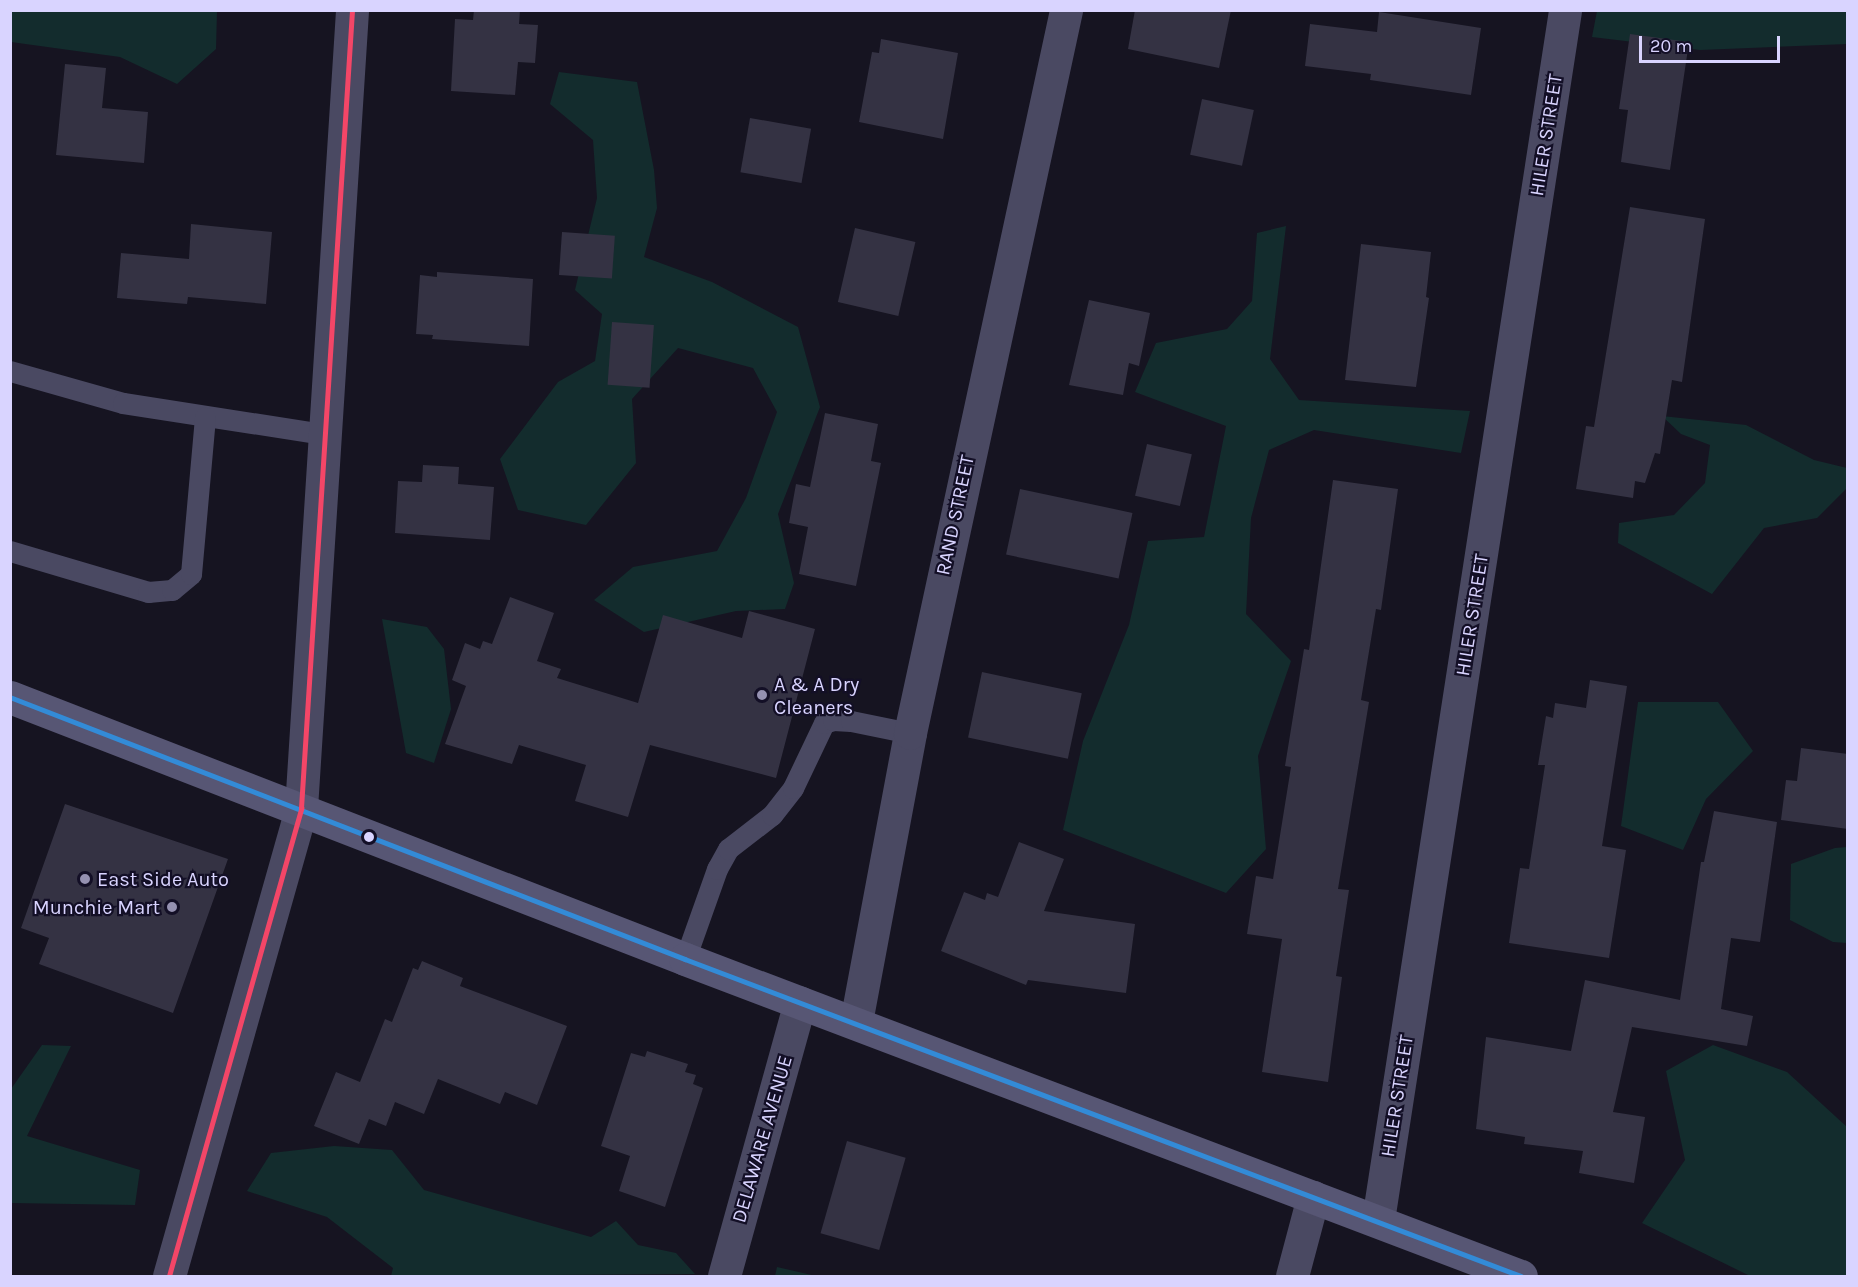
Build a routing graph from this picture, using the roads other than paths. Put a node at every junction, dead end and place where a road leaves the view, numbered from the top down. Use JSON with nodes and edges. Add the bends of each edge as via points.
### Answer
{"nodes":[{"id":1,"x":352,"y":10,"type":"edge"},
{"id":2,"x":1066,"y":10,"type":"edge"},
{"id":3,"x":1566,"y":10,"type":"edge"},
{"id":4,"x":10,"y":371,"type":"edge"},
{"id":5,"x":205,"y":418,"type":"junction"},
{"id":6,"x":324,"y":434,"type":"junction"},
{"id":7,"x":10,"y":551,"type":"edge"},
{"id":8,"x":10,"y":697,"type":"edge"},
{"id":9,"x":910,"y":733,"type":"junction"},
{"id":10,"x":301,"y":808,"type":"junction"},
{"id":11,"x":685,"y":959,"type":"junction"},
{"id":12,"x":800,"y":1002,"type":"junction"},
{"id":13,"x":856,"y":1022,"type":"junction"},
{"id":14,"x":1313,"y":1197,"type":"junction"},
{"id":15,"x":1378,"y":1220,"type":"junction"},
{"id":16,"x":169,"y":1276,"type":"edge"},
{"id":17,"x":724,"y":1276,"type":"edge"},
{"id":18,"x":1292,"y":1276,"type":"edge"},
{"id":19,"x":1521,"y":1276,"type":"edge"}],
"edges":[{"from":1,"to":6,"type":"street"},
{"from":2,"to":9,"type":"street","name":"RAND STREET"},
{"from":3,"to":15,"type":"street","name":"HILER STREET"},
{"from":4,"to":5,"type":"lane","via":[[123,403]]},
{"from":5,"to":6,"type":"lane"},
{"from":5,"to":7,"type":"lane","via":[[190,574],[172,590],[148,592]]},
{"from":6,"to":10,"type":"street"},
{"from":8,"to":10,"type":"main road"},
{"from":9,"to":11,"type":"lane","via":[[851,721],[824,723],[793,788],[772,816],[728,849],[722,859]]},
{"from":9,"to":13,"type":"street","name":"RAND STREET"},
{"from":10,"to":11,"type":"main road"},
{"from":10,"to":16,"type":"street"},
{"from":11,"to":12,"type":"main road"},
{"from":12,"to":13,"type":"main road"},
{"from":12,"to":17,"type":"street","name":"DELAWARE AVENUE"},
{"from":13,"to":14,"type":"main road"},
{"from":14,"to":15,"type":"main road"},
{"from":14,"to":18,"type":"street"},
{"from":15,"to":19,"type":"main road"}]}
